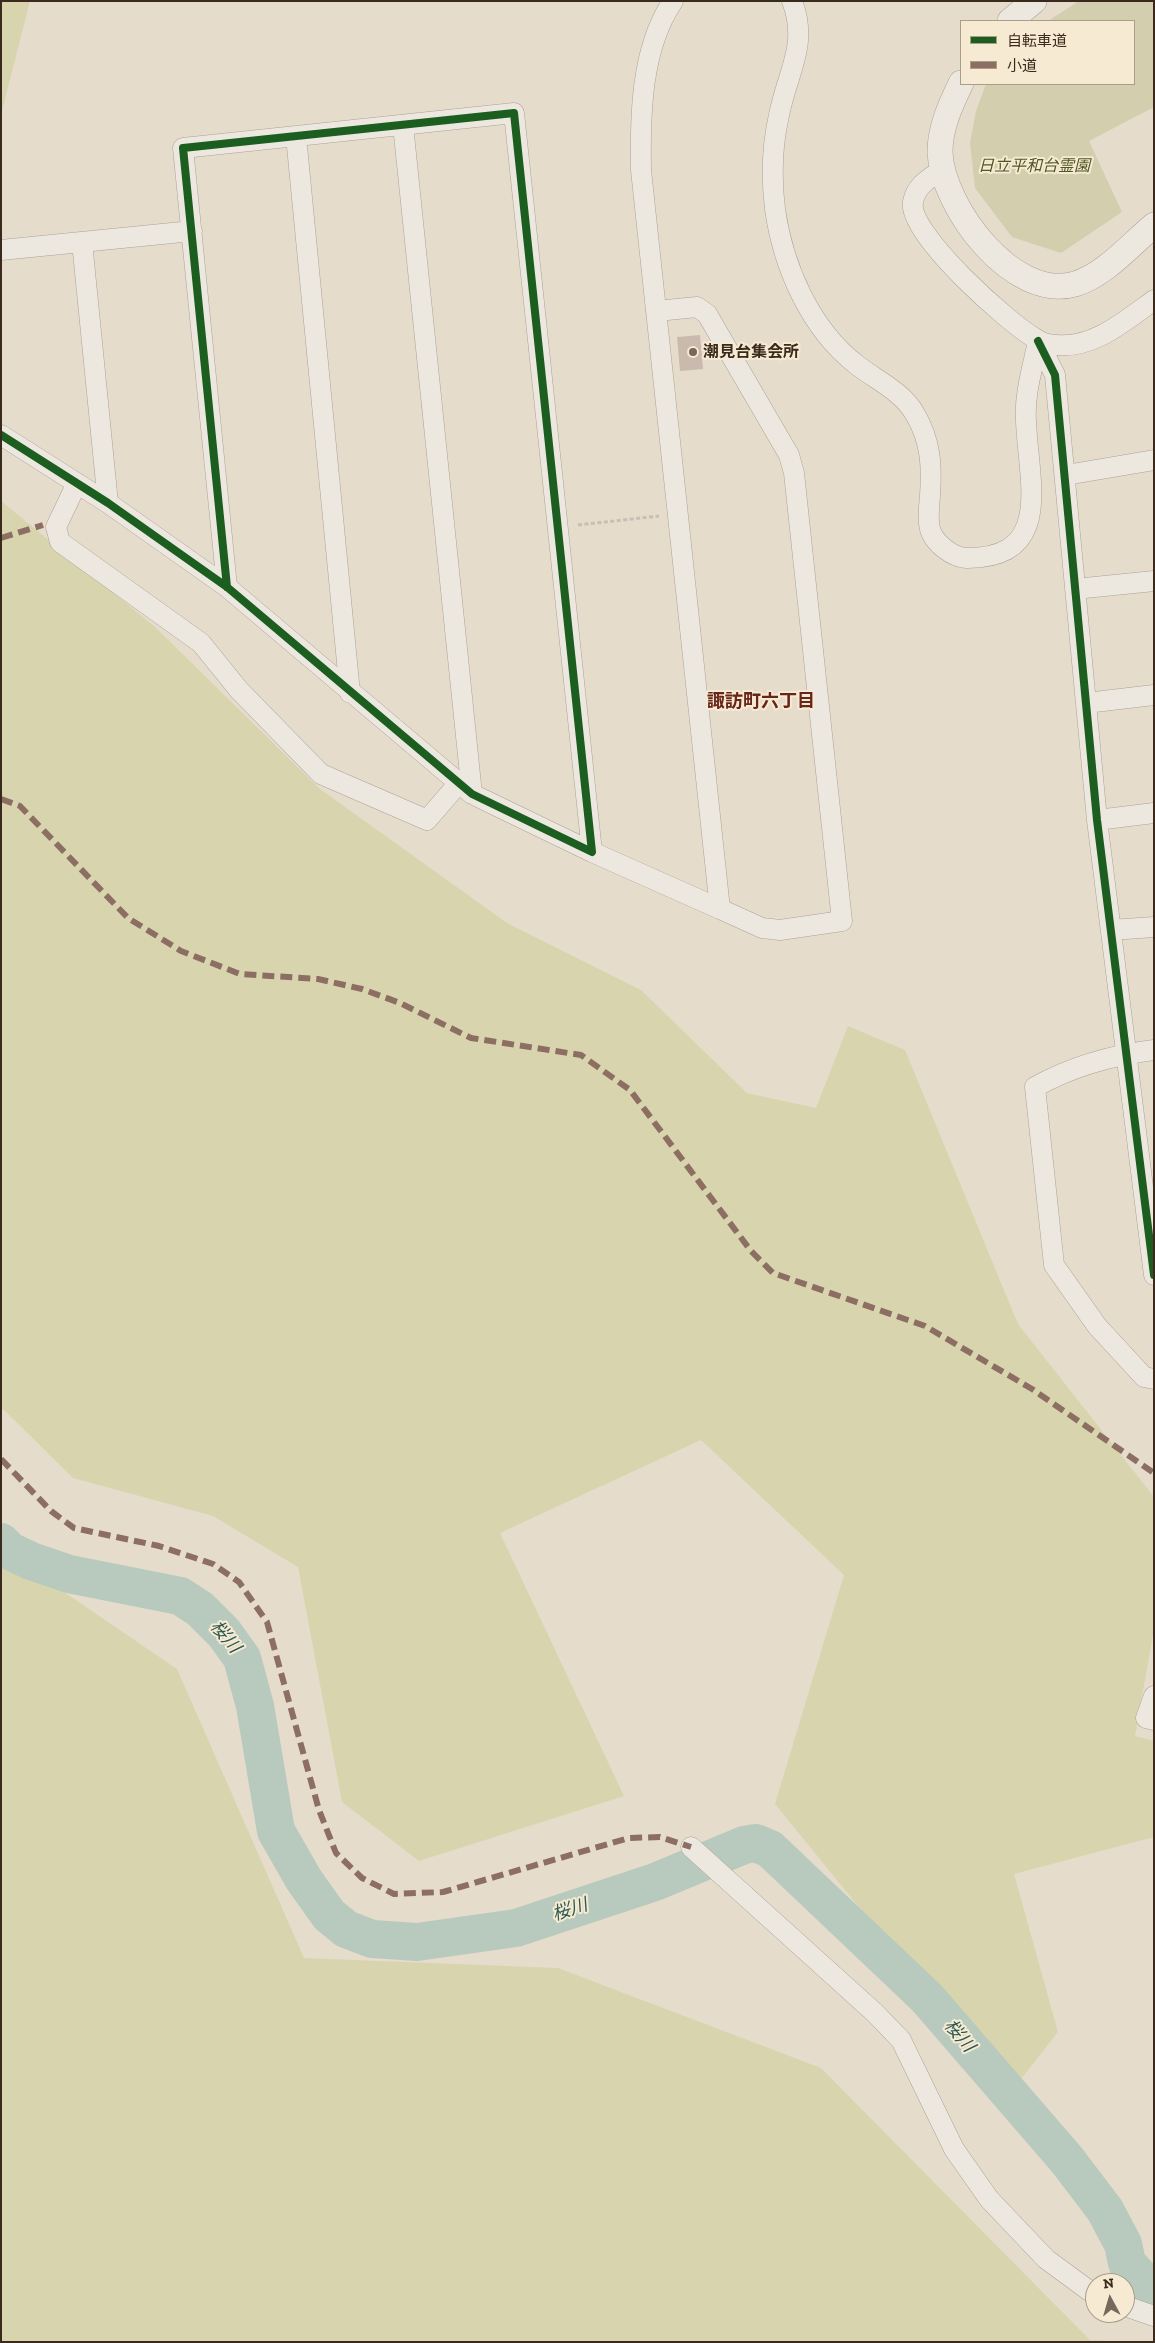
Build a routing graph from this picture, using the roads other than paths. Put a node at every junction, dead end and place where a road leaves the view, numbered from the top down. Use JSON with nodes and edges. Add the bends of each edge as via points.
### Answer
{"nodes":[{"id":1,"x":673,"y":1,"type":"edge"},
{"id":2,"x":792,"y":1,"type":"edge"},
{"id":3,"x":1034,"y":1,"type":"edge"},
{"id":4,"x":1011,"y":20,"type":"edge"},
{"id":5,"x":960,"y":85,"type":"edge"},
{"id":6,"x":403,"y":125,"type":"junction"},
{"id":7,"x":296,"y":136,"type":"junction"},
{"id":8,"x":943,"y":169,"type":"junction"},
{"id":9,"x":1154,"y":226,"type":"edge"},
{"id":10,"x":192,"y":231,"type":"junction"},
{"id":11,"x":82,"y":242,"type":"junction"},
{"id":12,"x":1,"y":250,"type":"edge"},
{"id":13,"x":1154,"y":300,"type":"edge"},
{"id":14,"x":657,"y":311,"type":"junction"},
{"id":15,"x":1038,"y":341,"type":"junction"},
{"id":16,"x":1,"y":435,"type":"edge"},
{"id":17,"x":1154,"y":460,"type":"edge"},
{"id":18,"x":1066,"y":475,"type":"junction"},
{"id":19,"x":77,"y":483,"type":"junction"},
{"id":20,"x":108,"y":503,"type":"junction"},
{"id":21,"x":1154,"y":580,"type":"edge"},
{"id":22,"x":228,"y":587,"type":"junction"},
{"id":23,"x":1075,"y":589,"type":"junction"},
{"id":24,"x":350,"y":693,"type":"junction"},
{"id":25,"x":1154,"y":695,"type":"edge"},
{"id":26,"x":1086,"y":702,"type":"junction"},
{"id":27,"x":465,"y":788,"type":"junction"},
{"id":28,"x":1154,"y":813,"type":"edge"},
{"id":29,"x":1098,"y":820,"type":"junction"},
{"id":30,"x":592,"y":852,"type":"junction"},
{"id":31,"x":720,"y":909,"type":"junction"},
{"id":32,"x":1154,"y":927,"type":"edge"},
{"id":33,"x":1111,"y":930,"type":"junction"},
{"id":34,"x":1154,"y":1050,"type":"edge"},
{"id":35,"x":1126,"y":1053,"type":"junction"},
{"id":36,"x":1147,"y":1165,"type":"edge"},
{"id":37,"x":1154,"y":1273,"type":"edge"},
{"id":38,"x":1154,"y":1380,"type":"edge"},
{"id":39,"x":1154,"y":1696,"type":"edge"},
{"id":40,"x":1154,"y":1720,"type":"edge"},
{"id":41,"x":691,"y":1847,"type":"dead end"},
{"id":42,"x":1085,"y":2288,"type":"edge"},
{"id":43,"x":1135,"y":2309,"type":"edge"},
{"id":44,"x":1154,"y":2316,"type":"edge"}],
"edges":[{"from":1,"to":14,"type":"street","via":[[663,17],[649,66],[640,123],[641,170]]},
{"from":2,"to":15,"type":"street","via":[[800,37],[779,114],[773,152],[775,210],[784,249],[801,293],[824,333],[855,364],[894,390],[914,411],[931,450],[930,530],[940,546],[960,558],[1003,554],[1020,538],[1028,522],[1032,503],[1025,419]]},
{"from":3,"to":4,"type":"street"},
{"from":5,"to":8,"type":"street","via":[[949,107],[943,130],[940,151]]},
{"from":6,"to":7,"type":"street"},
{"from":6,"to":27,"type":"street"},
{"from":6,"to":30,"type":"street","via":[[514,113]]},
{"from":7,"to":10,"type":"street","via":[[183,148]]},
{"from":7,"to":24,"type":"street"},
{"from":8,"to":9,"type":"street","via":[[969,226],[1007,266],[1032,281],[1052,286],[1074,284],[1097,274]]},
{"from":8,"to":15,"type":"street","via":[[920,186],[913,203],[922,231],[977,292]]},
{"from":10,"to":11,"type":"street"},
{"from":10,"to":22,"type":"street"},
{"from":11,"to":12,"type":"street"},
{"from":11,"to":20,"type":"street"},
{"from":13,"to":15,"type":"street","via":[[1094,339],[1073,345]]},
{"from":14,"to":31,"type":"street"},
{"from":14,"to":31,"type":"street","via":[[697,308],[707,314],[788,455],[794,472],[842,921],[780,930],[762,928]]},
{"from":15,"to":18,"type":"street","via":[[1055,375]]},
{"from":16,"to":19,"type":"street"},
{"from":17,"to":18,"type":"street"},
{"from":18,"to":23,"type":"street"},
{"from":19,"to":20,"type":"street"},
{"from":19,"to":27,"type":"street","via":[[56,527],[60,542],[201,643],[239,690],[321,774],[427,820]]},
{"from":20,"to":22,"type":"street"},
{"from":21,"to":23,"type":"street"},
{"from":22,"to":24,"type":"street"},
{"from":23,"to":26,"type":"street"},
{"from":24,"to":27,"type":"street"},
{"from":25,"to":26,"type":"street"},
{"from":26,"to":29,"type":"street"},
{"from":27,"to":30,"type":"street"},
{"from":28,"to":29,"type":"street"},
{"from":29,"to":33,"type":"street"},
{"from":30,"to":31,"type":"street"},
{"from":32,"to":33,"type":"street"},
{"from":33,"to":35,"type":"street"},
{"from":34,"to":35,"type":"street"},
{"from":35,"to":36,"type":"street"},
{"from":35,"to":38,"type":"street","via":[[1035,1087],[1054,1265],[1097,1326],[1144,1378]]},
{"from":36,"to":37,"type":"street"},
{"from":39,"to":40,"type":"street","via":[[1146,1718]]},
{"from":41,"to":42,"type":"street","via":[[901,2040],[954,2149],[990,2199],[1046,2259]]},
{"from":43,"to":44,"type":"street"}]}
